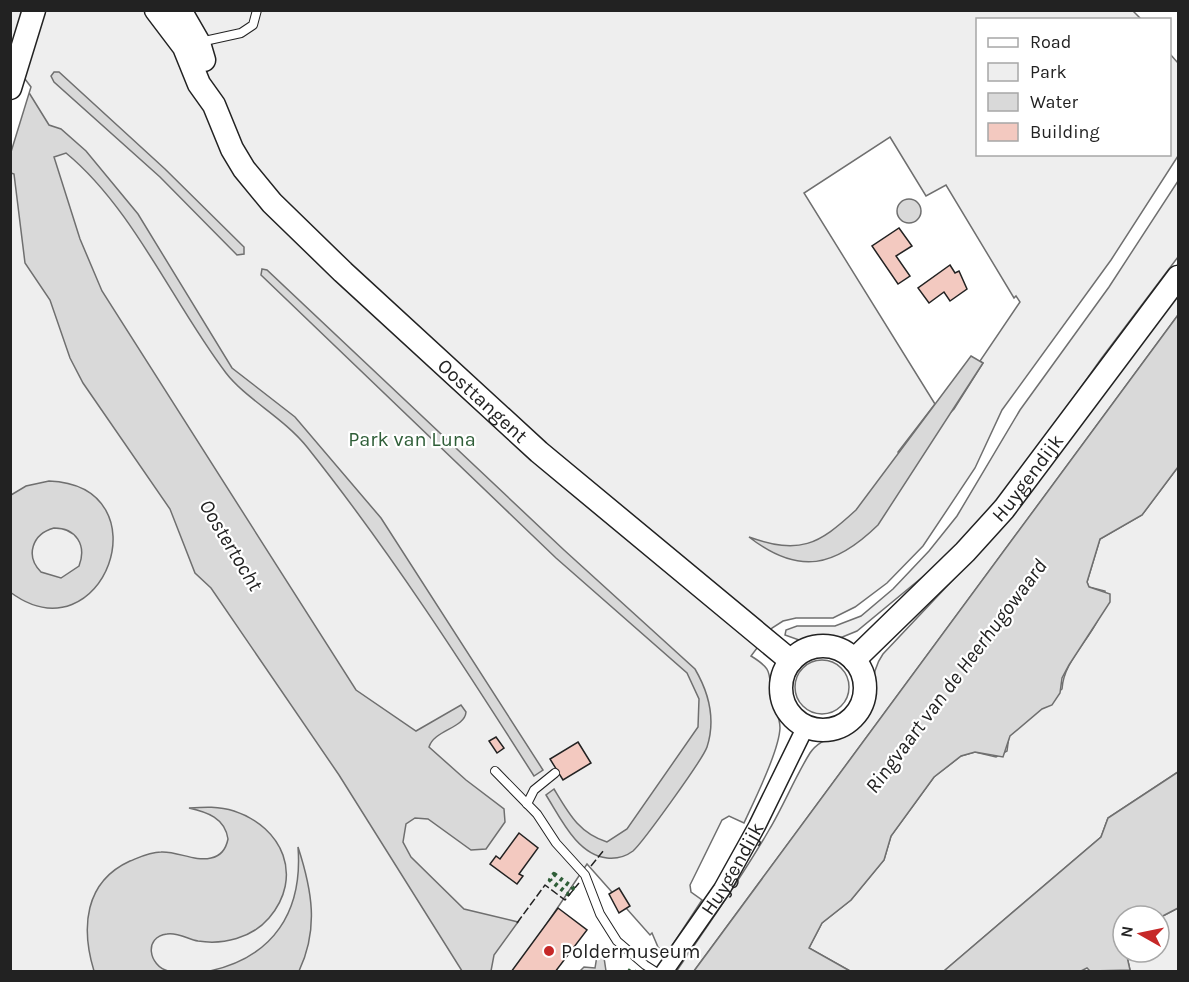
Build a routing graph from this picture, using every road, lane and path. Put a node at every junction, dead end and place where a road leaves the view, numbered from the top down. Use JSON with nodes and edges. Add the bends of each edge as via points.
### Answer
{"nodes":[{"id":1,"x":156,"y":10,"type":"edge"},
{"id":2,"x":180,"y":10,"type":"edge"},
{"id":3,"x":258,"y":12,"type":"edge"},
{"id":4,"x":36,"y":15,"type":"edge"},
{"id":5,"x":199,"y":43,"type":"junction"},
{"id":6,"x":10,"y":88,"type":"edge"},
{"id":7,"x":214,"y":105,"type":"junction"},
{"id":8,"x":1179,"y":278,"type":"edge"},
{"id":9,"x":854,"y":660,"type":"junction"},
{"id":10,"x":791,"y":661,"type":"junction"},
{"id":11,"x":806,"y":726,"type":"junction"},
{"id":12,"x":495,"y":771,"type":"dead end"},
{"id":13,"x":555,"y":773,"type":"dead end"},
{"id":14,"x":527,"y":804,"type":"junction"},
{"id":15,"x":656,"y":972,"type":"edge"},
{"id":16,"x":664,"y":972,"type":"edge"}],
"edges":[{"from":1,"to":7,"type":"main road","name":"Oosttangent","via":[[178,37],[199,84]]},
{"from":2,"to":5,"type":"main road","name":"Oosttangent"},
{"from":3,"to":5,"type":"lane","via":[[253,25],[241,33]]},
{"from":4,"to":6,"type":"main road"},
{"from":5,"to":7,"type":"main road","name":"Oosttangent","via":[[212,83]]},
{"from":7,"to":10,"type":"main road","name":"Oosttangent","via":[[244,169],[272,203],[343,272],[539,452]]},
{"from":8,"to":9,"type":"main road","name":"Huygendijk","via":[[1004,509]]},
{"from":9,"to":10,"type":"main road","via":[[834,647],[822,646],[800,653]]},
{"from":9,"to":11,"type":"main road","via":[[864,682],[864,695],[856,712],[831,729]]},
{"from":10,"to":11,"type":"main road","via":[[782,681],[784,703]]},
{"from":11,"to":16,"type":"street","name":"Huygendijk","via":[[722,889]]},
{"from":12,"to":14,"type":"lane"},
{"from":13,"to":14,"type":"lane","via":[[534,790]]},
{"from":14,"to":15,"type":"lane","via":[[585,875],[600,914],[617,941]]}]}
